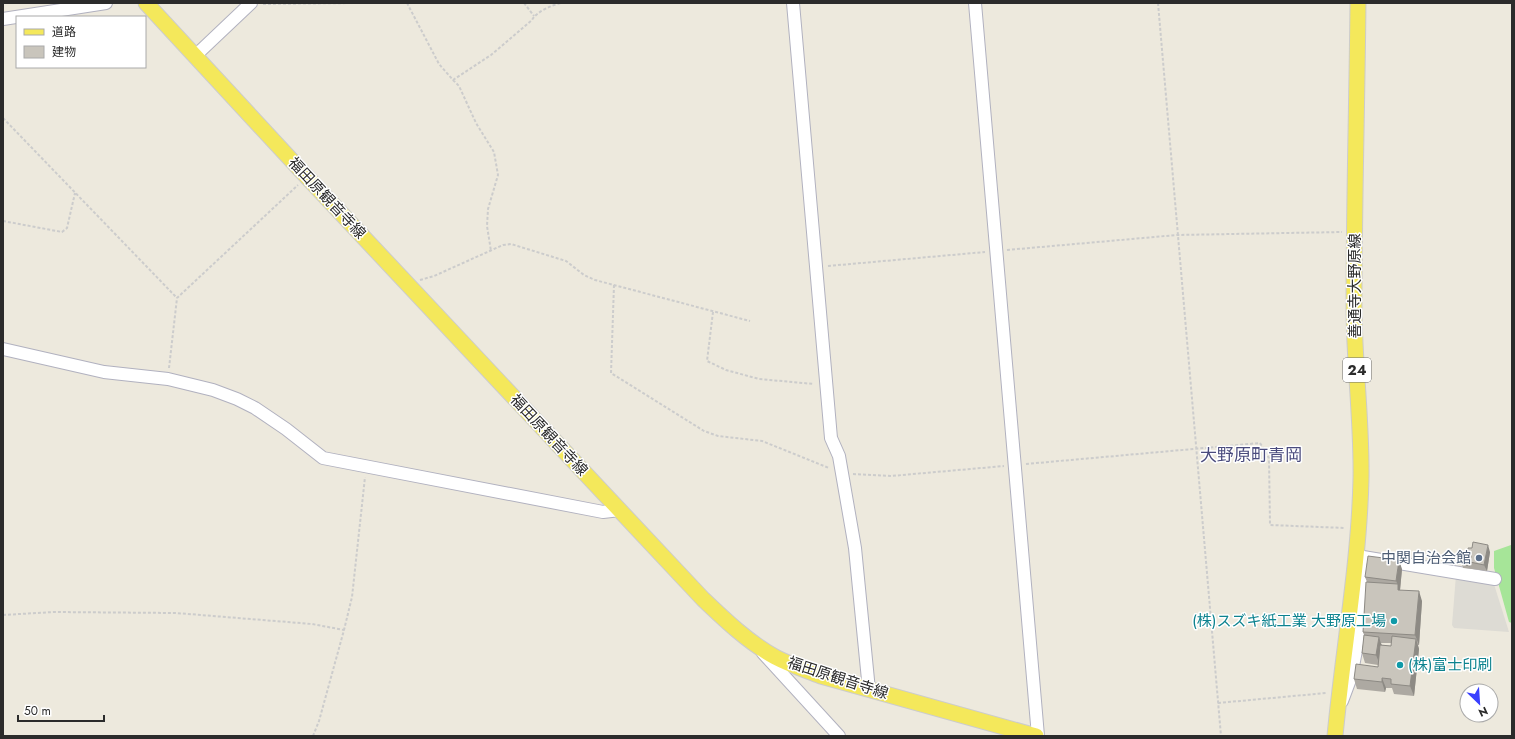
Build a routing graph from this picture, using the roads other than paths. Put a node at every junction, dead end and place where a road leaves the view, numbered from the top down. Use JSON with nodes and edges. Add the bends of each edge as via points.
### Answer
{"nodes":[{"id":1,"x":106,"y":3,"type":"edge"},
{"id":2,"x":146,"y":3,"type":"edge"},
{"id":3,"x":793,"y":3,"type":"edge"},
{"id":4,"x":975,"y":3,"type":"edge"},
{"id":5,"x":1358,"y":3,"type":"edge"},
{"id":6,"x":251,"y":4,"type":"edge"},
{"id":7,"x":22,"y":16,"type":"edge"},
{"id":8,"x":16,"y":17,"type":"edge"},
{"id":9,"x":3,"y":19,"type":"edge"},
{"id":10,"x":195,"y":56,"type":"junction"},
{"id":11,"x":3,"y":349,"type":"edge"},
{"id":12,"x":620,"y":510,"type":"junction"},
{"id":13,"x":1357,"y":556,"type":"junction"},
{"id":14,"x":1496,"y":579,"type":"dead end"},
{"id":15,"x":754,"y":643,"type":"junction"},
{"id":16,"x":869,"y":690,"type":"junction"},
{"id":17,"x":1337,"y":715,"type":"junction"},
{"id":18,"x":839,"y":736,"type":"edge"},
{"id":19,"x":1037,"y":736,"type":"edge"},
{"id":20,"x":1335,"y":736,"type":"edge"}],
"edges":[{"from":1,"to":7,"type":"street"},
{"from":2,"to":10,"type":"main road","name":"福田原観音寺線"},
{"from":3,"to":16,"type":"street","via":[[831,438],[839,456],[855,548]]},
{"from":4,"to":19,"type":"street"},
{"from":5,"to":13,"type":"main road","name":"善通寺大野原線","number":"24","via":[[1354,307],[1361,479]]},
{"from":6,"to":10,"type":"street"},
{"from":8,"to":9,"type":"street"},
{"from":10,"to":12,"type":"main road","name":"福田原観音寺線"},
{"from":11,"to":12,"type":"street","via":[[104,372],[168,379],[237,398],[286,429],[323,458],[603,512]]},
{"from":12,"to":15,"type":"main road","name":"福田原観音寺線","via":[[702,599]]},
{"from":13,"to":14,"type":"street"},
{"from":13,"to":17,"type":"main road","name":"善通寺大野原線","number":"24"},
{"from":13,"to":17,"type":"street","via":[[1362,569],[1358,640],[1351,677]]},
{"from":15,"to":16,"type":"main road","name":"福田原観音寺線","via":[[793,666]]},
{"from":15,"to":18,"type":"street"},
{"from":16,"to":19,"type":"main road","name":"福田原観音寺線"},
{"from":17,"to":20,"type":"main road","name":"善通寺大野原線","number":"24"}]}
